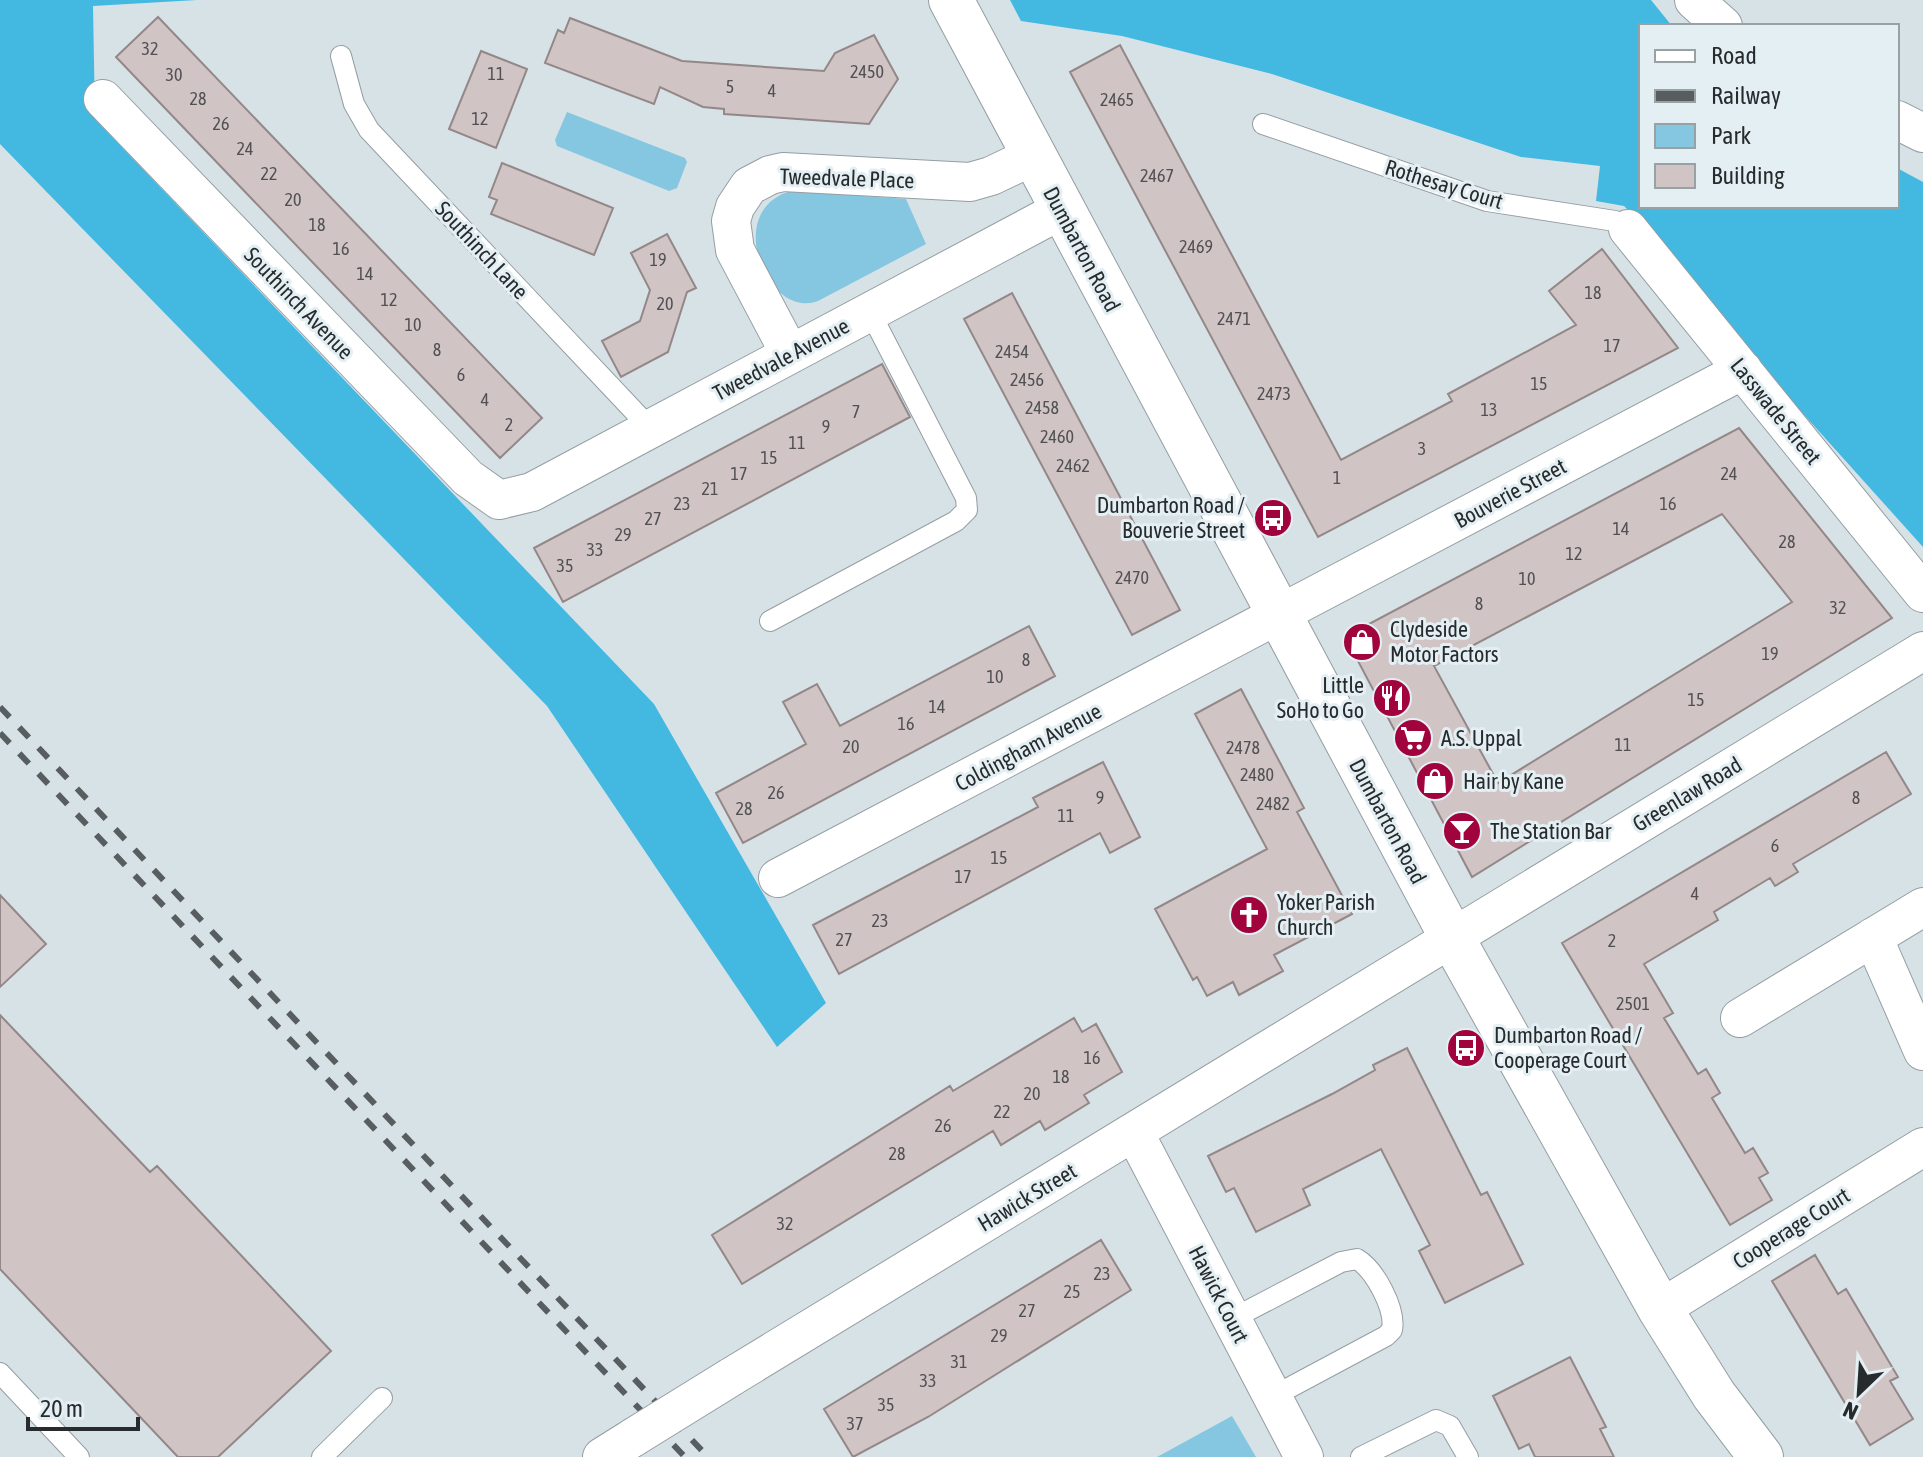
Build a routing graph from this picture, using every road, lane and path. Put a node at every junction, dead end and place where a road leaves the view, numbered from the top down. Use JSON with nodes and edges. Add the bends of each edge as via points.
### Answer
{"nodes":[{"id":1,"x":951,"y":0,"type":"edge"},
{"id":2,"x":1694,"y":0,"type":"edge"},
{"id":3,"x":1721,"y":24,"type":"edge"},
{"id":4,"x":341,"y":56,"type":"dead end"},
{"id":5,"x":103,"y":99,"type":"dead end"},
{"id":6,"x":1899,"y":121,"type":"edge"},
{"id":7,"x":1263,"y":124,"type":"dead end"},
{"id":8,"x":1923,"y":133,"type":"edge"},
{"id":9,"x":1033,"y":156,"type":"junction"},
{"id":10,"x":1061,"y":210,"type":"junction"},
{"id":11,"x":1628,"y":229,"type":"joint"},
{"id":12,"x":870,"y":312,"type":"junction"},
{"id":13,"x":790,"y":354,"type":"junction"},
{"id":14,"x":1743,"y":370,"type":"junction"},
{"id":15,"x":650,"y":428,"type":"junction"},
{"id":16,"x":499,"y":500,"type":"joint"},
{"id":17,"x":1923,"y":593,"type":"edge"},
{"id":18,"x":1277,"y":615,"type":"junction"},
{"id":19,"x":770,"y":621,"type":"dead end"},
{"id":20,"x":1917,"y":660,"type":"edge"},
{"id":21,"x":778,"y":878,"type":"dead end"},
{"id":22,"x":1923,"y":907,"type":"edge"},
{"id":23,"x":1451,"y":936,"type":"junction"},
{"id":24,"x":1873,"y":937,"type":"junction"},
{"id":25,"x":1740,"y":1018,"type":"dead end"},
{"id":26,"x":1923,"y":1051,"type":"edge"},
{"id":27,"x":1134,"y":1132,"type":"junction"},
{"id":28,"x":1923,"y":1147,"type":"edge"},
{"id":29,"x":1660,"y":1309,"type":"junction"},
{"id":30,"x":1232,"y":1319,"type":"junction"},
{"id":31,"x":0,"y":1373,"type":"edge"},
{"id":32,"x":1272,"y":1397,"type":"junction"},
{"id":33,"x":382,"y":1398,"type":"dead end"},
{"id":34,"x":79,"y":1457,"type":"edge"},
{"id":35,"x":322,"y":1457,"type":"edge"},
{"id":36,"x":602,"y":1457,"type":"edge"},
{"id":37,"x":1304,"y":1457,"type":"edge"},
{"id":38,"x":1361,"y":1457,"type":"edge"},
{"id":39,"x":1468,"y":1457,"type":"edge"},
{"id":40,"x":1761,"y":1457,"type":"edge"}],
"edges":[{"from":1,"to":9,"type":"main road","name":"Dumbarton Road"},
{"from":2,"to":3,"type":"street"},
{"from":4,"to":15,"type":"lane","name":"Southinch Lane","via":[[354,104],[369,130]]},
{"from":5,"to":16,"type":"street","name":"Southinch Avenue","via":[[468,478]]},
{"from":6,"to":8,"type":"street"},
{"from":7,"to":11,"type":"lane","name":"Rothesay Court","via":[[1487,201],[1615,221]]},
{"from":9,"to":10,"type":"main road","name":"Dumbarton Road"},
{"from":9,"to":13,"type":"street","name":"Tweedvale Place","via":[[970,182],[783,172],[749,186],[731,221],[735,250]]},
{"from":10,"to":12,"type":"street","name":"Tweedvale Avenue"},
{"from":10,"to":18,"type":"main road","name":"Dumbarton Road"},
{"from":11,"to":14,"type":"street","name":"Lasswade Street"},
{"from":12,"to":13,"type":"street","name":"Tweedvale Avenue"},
{"from":12,"to":19,"type":"lane","via":[[966,498],[967,510],[956,521]]},
{"from":13,"to":15,"type":"street","name":"Tweedvale Avenue"},
{"from":14,"to":17,"type":"street","name":"Lasswade Street"},
{"from":14,"to":18,"type":"street","name":"Bouverie Street"},
{"from":15,"to":16,"type":"street","name":"Tweedvale Avenue","via":[[532,492]]},
{"from":18,"to":21,"type":"street","name":"Coldingham Avenue"},
{"from":18,"to":23,"type":"main road","name":"Dumbarton Road"},
{"from":20,"to":23,"type":"street","name":"Greenlaw Road"},
{"from":22,"to":24,"type":"street"},
{"from":23,"to":27,"type":"street","name":"Hawick Street"},
{"from":23,"to":29,"type":"main road","name":"Dumbarton Road"},
{"from":24,"to":25,"type":"street"},
{"from":24,"to":26,"type":"street"},
{"from":27,"to":30,"type":"street","name":"Hawick Court"},
{"from":27,"to":36,"type":"street","name":"Hawick Street","bridge":true},
{"from":28,"to":29,"type":"street","name":"Cooperage Court"},
{"from":29,"to":40,"type":"main road","name":"Dumbarton Road"},
{"from":30,"to":32,"type":"street","name":"Hawick Court"},
{"from":30,"to":32,"type":"lane","via":[[1341,1262],[1357,1259],[1370,1270],[1392,1311],[1392,1330],[1386,1336]]},
{"from":31,"to":34,"type":"lane"},
{"from":32,"to":37,"type":"street","name":"Hawick Court"},
{"from":33,"to":35,"type":"lane"},
{"from":38,"to":39,"type":"lane","via":[[1436,1420],[1450,1426]]}]}
